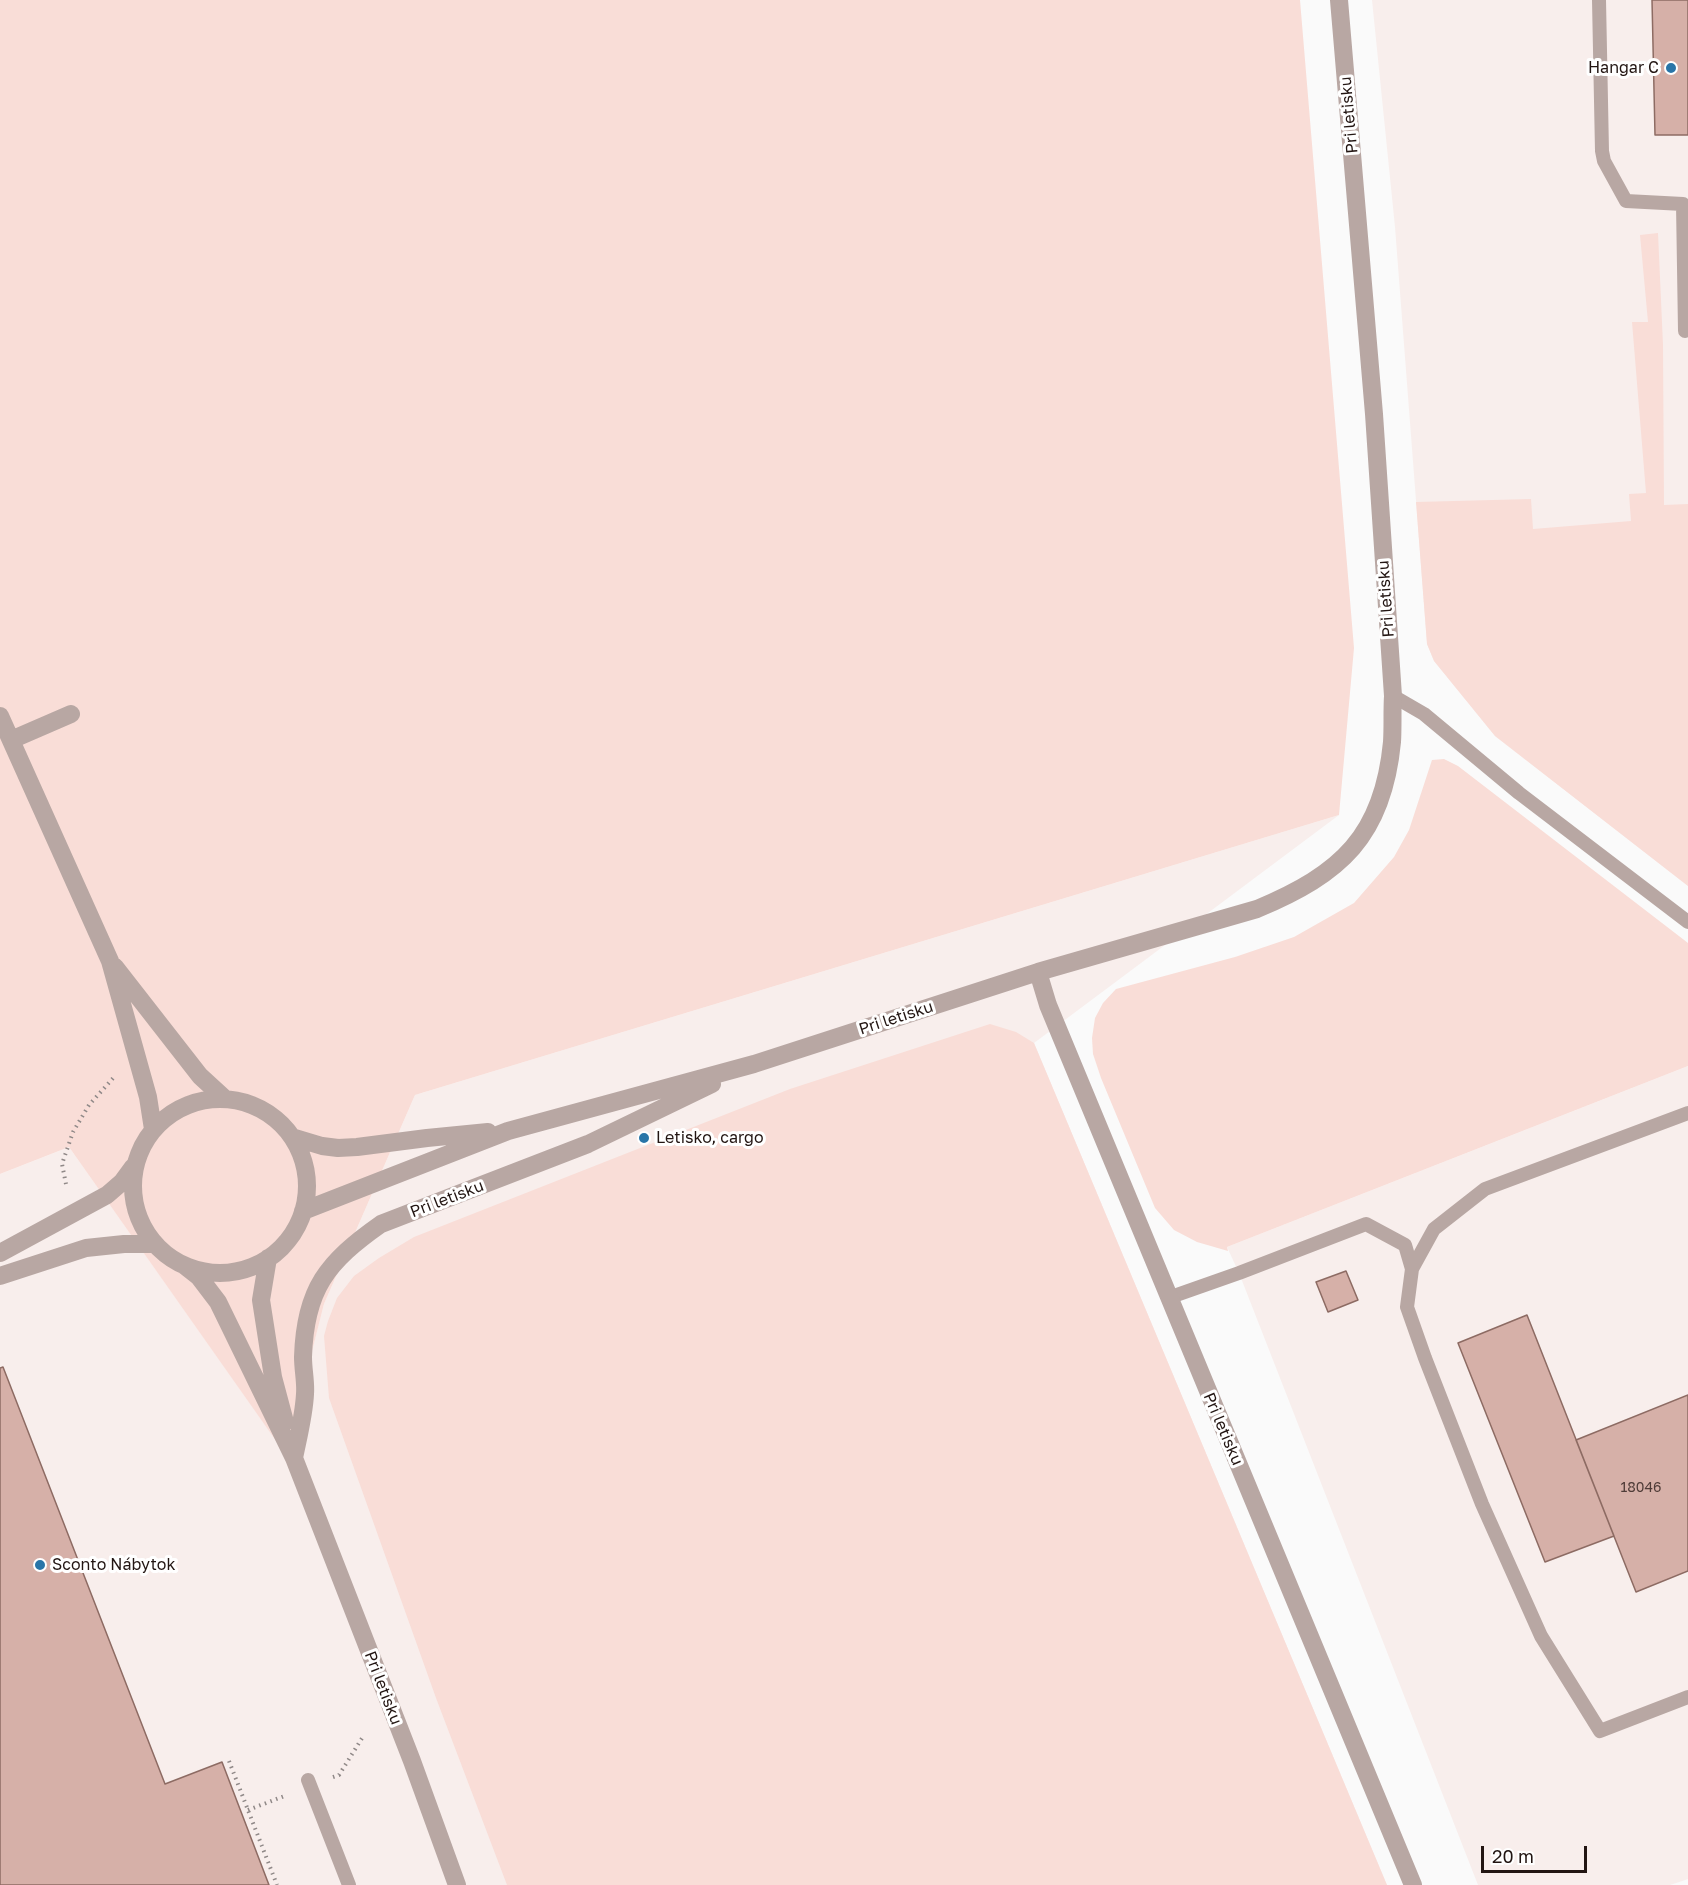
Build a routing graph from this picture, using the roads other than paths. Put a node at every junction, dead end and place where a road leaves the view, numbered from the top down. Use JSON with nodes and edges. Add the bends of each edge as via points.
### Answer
{"nodes":[{"id":1,"x":1339,"y":0,"type":"edge"},
{"id":2,"x":1599,"y":0,"type":"edge"},
{"id":3,"x":1685,"y":331,"type":"dead end"},
{"id":4,"x":1393,"y":696,"type":"junction"},
{"id":5,"x":71,"y":714,"type":"dead end"},
{"id":6,"x":0,"y":716,"type":"edge"},
{"id":7,"x":7,"y":738,"type":"edge"},
{"id":8,"x":1688,"y":922,"type":"edge"},
{"id":9,"x":110,"y":961,"type":"junction"},
{"id":10,"x":1038,"y":972,"type":"junction"},
{"id":11,"x":754,"y":1064,"type":"junction"},
{"id":12,"x":224,"y":1098,"type":"junction"},
{"id":13,"x":1688,"y":1113,"type":"edge"},
{"id":14,"x":153,"y":1129,"type":"junction"},
{"id":15,"x":508,"y":1131,"type":"junction"},
{"id":16,"x":292,"y":1137,"type":"junction"},
{"id":17,"x":135,"y":1165,"type":"junction"},
{"id":18,"x":303,"y":1211,"type":"junction"},
{"id":19,"x":154,"y":1244,"type":"junction"},
{"id":20,"x":0,"y":1253,"type":"edge"},
{"id":21,"x":268,"y":1258,"type":"junction"},
{"id":22,"x":185,"y":1266,"type":"junction"},
{"id":23,"x":1412,"y":1269,"type":"junction"},
{"id":24,"x":0,"y":1276,"type":"edge"},
{"id":25,"x":1168,"y":1298,"type":"junction"},
{"id":26,"x":294,"y":1458,"type":"junction"},
{"id":27,"x":1688,"y":1696,"type":"edge"},
{"id":28,"x":308,"y":1780,"type":"dead end"},
{"id":29,"x":349,"y":1885,"type":"edge"},
{"id":30,"x":457,"y":1885,"type":"edge"},
{"id":31,"x":1413,"y":1885,"type":"edge"}],
"edges":[{"from":1,"to":4,"type":"street","name":"Pri letisku"},
{"from":2,"to":3,"type":"lane","via":[[1604,161],[1626,201],[1683,204]]},
{"from":4,"to":8,"type":"lane","via":[[1424,714],[1519,793]]},
{"from":4,"to":10,"type":"street","name":"Pri letisku","via":[[1392,741],[1381,800],[1367,829],[1347,855],[1317,880],[1257,909]]},
{"from":5,"to":7,"type":"street"},
{"from":6,"to":7,"type":"street"},
{"from":7,"to":9,"type":"street"},
{"from":9,"to":12,"type":"street","name":"Pri letisku","via":[[200,1076]]},
{"from":9,"to":14,"type":"street","via":[[148,1097]]},
{"from":10,"to":11,"type":"street","name":"Pri letisku"},
{"from":10,"to":25,"type":"street","name":"Pri letisku"},
{"from":11,"to":15,"type":"street","name":"Pri letisku"},
{"from":11,"to":26,"type":"street","name":"Pri letisku","via":[[588,1144],[381,1224],[353,1244],[329,1268],[313,1295],[306,1321],[305,1395]]},
{"from":12,"to":14,"type":"street","name":"Pri letisku","via":[[185,1105]]},
{"from":12,"to":16,"type":"street","name":"Pri letisku","via":[[257,1107],[282,1124]]},
{"from":13,"to":23,"type":"lane","via":[[1485,1189],[1434,1230]]},
{"from":14,"to":17,"type":"street","name":"Pri letisku"},
{"from":15,"to":16,"type":"street","name":"Pri letisku","via":[[338,1148]]},
{"from":15,"to":18,"type":"street","name":"Pri letisku"},
{"from":16,"to":18,"type":"street","name":"Pri letisku","via":[[305,1165],[307,1195]]},
{"from":17,"to":19,"type":"street","name":"Pri letisku","via":[[132,1182],[137,1215]]},
{"from":17,"to":20,"type":"street","name":"Pri letisku","via":[[107,1195]]},
{"from":18,"to":21,"type":"street","name":"Pri letisku","via":[[289,1238]]},
{"from":19,"to":22,"type":"street","name":"Pri letisku"},
{"from":19,"to":24,"type":"street","via":[[86,1248]]},
{"from":21,"to":22,"type":"street","name":"Pri letisku","via":[[253,1267],[219,1273]]},
{"from":21,"to":26,"type":"street","name":"Pri letisku","via":[[262,1312],[273,1377]]},
{"from":22,"to":26,"type":"street","name":"Pri letisku","via":[[218,1302]]},
{"from":23,"to":25,"type":"lane","via":[[1405,1245],[1366,1224]]},
{"from":23,"to":27,"type":"lane","via":[[1407,1307],[1482,1504],[1541,1636],[1600,1731]]},
{"from":25,"to":31,"type":"street","name":"Pri letisku"},
{"from":26,"to":30,"type":"street","name":"Pri letisku"},
{"from":28,"to":29,"type":"lane"}]}
